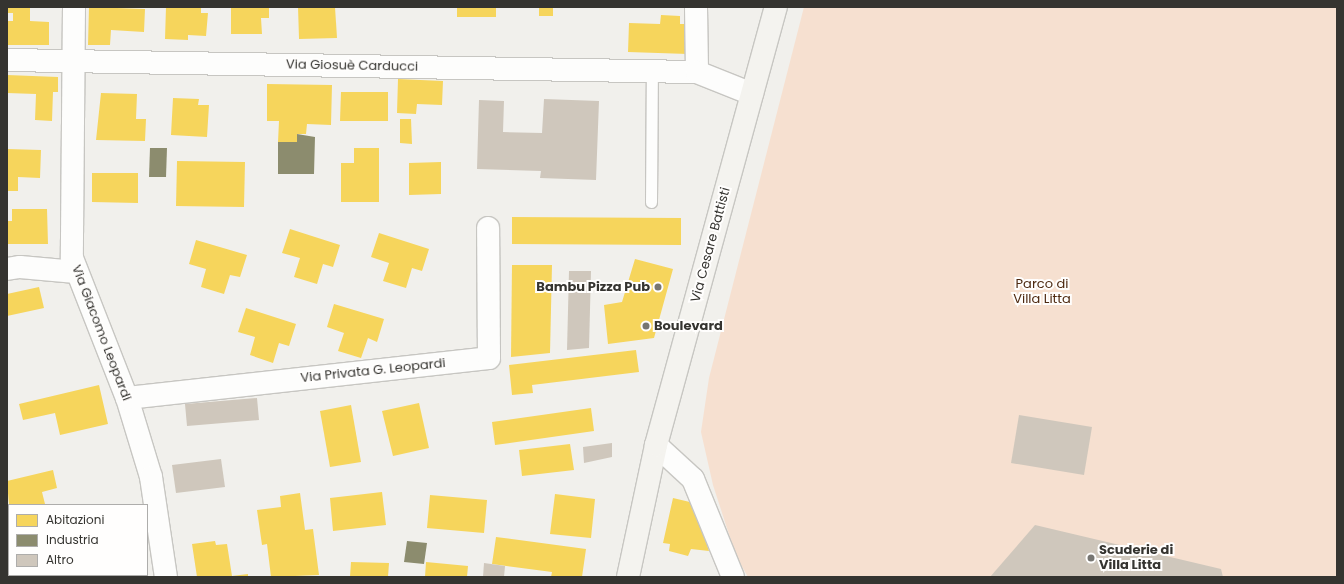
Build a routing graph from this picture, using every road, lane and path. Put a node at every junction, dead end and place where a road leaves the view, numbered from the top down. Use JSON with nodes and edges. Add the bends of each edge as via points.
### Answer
{"nodes":[{"id":1,"x":74,"y":7,"type":"edge"},
{"id":2,"x":696,"y":7,"type":"edge"},
{"id":3,"x":776,"y":7,"type":"edge"},
{"id":4,"x":7,"y":60,"type":"edge"},
{"id":5,"x":72,"y":61,"type":"junction"},
{"id":6,"x":652,"y":72,"type":"junction"},
{"id":7,"x":697,"y":72,"type":"junction"},
{"id":8,"x":752,"y":94,"type":"junction"},
{"id":9,"x":651,"y":202,"type":"dead end"},
{"id":10,"x":488,"y":228,"type":"dead end"},
{"id":11,"x":7,"y":268,"type":"edge"},
{"id":12,"x":76,"y":272,"type":"junction"},
{"id":13,"x":126,"y":398,"type":"junction"},
{"id":14,"x":656,"y":445,"type":"junction"},
{"id":15,"x":166,"y":577,"type":"edge"},
{"id":16,"x":628,"y":577,"type":"edge"},
{"id":17,"x":733,"y":577,"type":"edge"}],
"edges":[{"from":1,"to":5,"type":"street","name":"Via Giacomo Leopardi"},
{"from":2,"to":7,"type":"street"},
{"from":3,"to":8,"type":"main road","name":"Via Cesare Battisti"},
{"from":4,"to":5,"type":"street","name":"Via Giosuè Carducci"},
{"from":5,"to":6,"type":"street","name":"Via Giosuè Carducci"},
{"from":5,"to":12,"type":"street","name":"Via Giacomo Leopardi","via":[[72,258]]},
{"from":6,"to":7,"type":"street","name":"Via Giosuè Carducci"},
{"from":6,"to":9,"type":"lane"},
{"from":7,"to":8,"type":"street","name":"Via Giosuè Carducci"},
{"from":8,"to":14,"type":"main road","name":"Via Cesare Battisti"},
{"from":10,"to":13,"type":"street","name":"Via Privata G. Leopardi","via":[[489,358]]},
{"from":11,"to":12,"type":"street"},
{"from":12,"to":13,"type":"street","name":"Via Giacomo Leopardi"},
{"from":13,"to":15,"type":"street","name":"Via Giacomo Leopardi","via":[[151,477]]},
{"from":14,"to":16,"type":"main road","name":"Via Cesare Battisti"},
{"from":14,"to":17,"type":"street","via":[[693,479]]}]}
